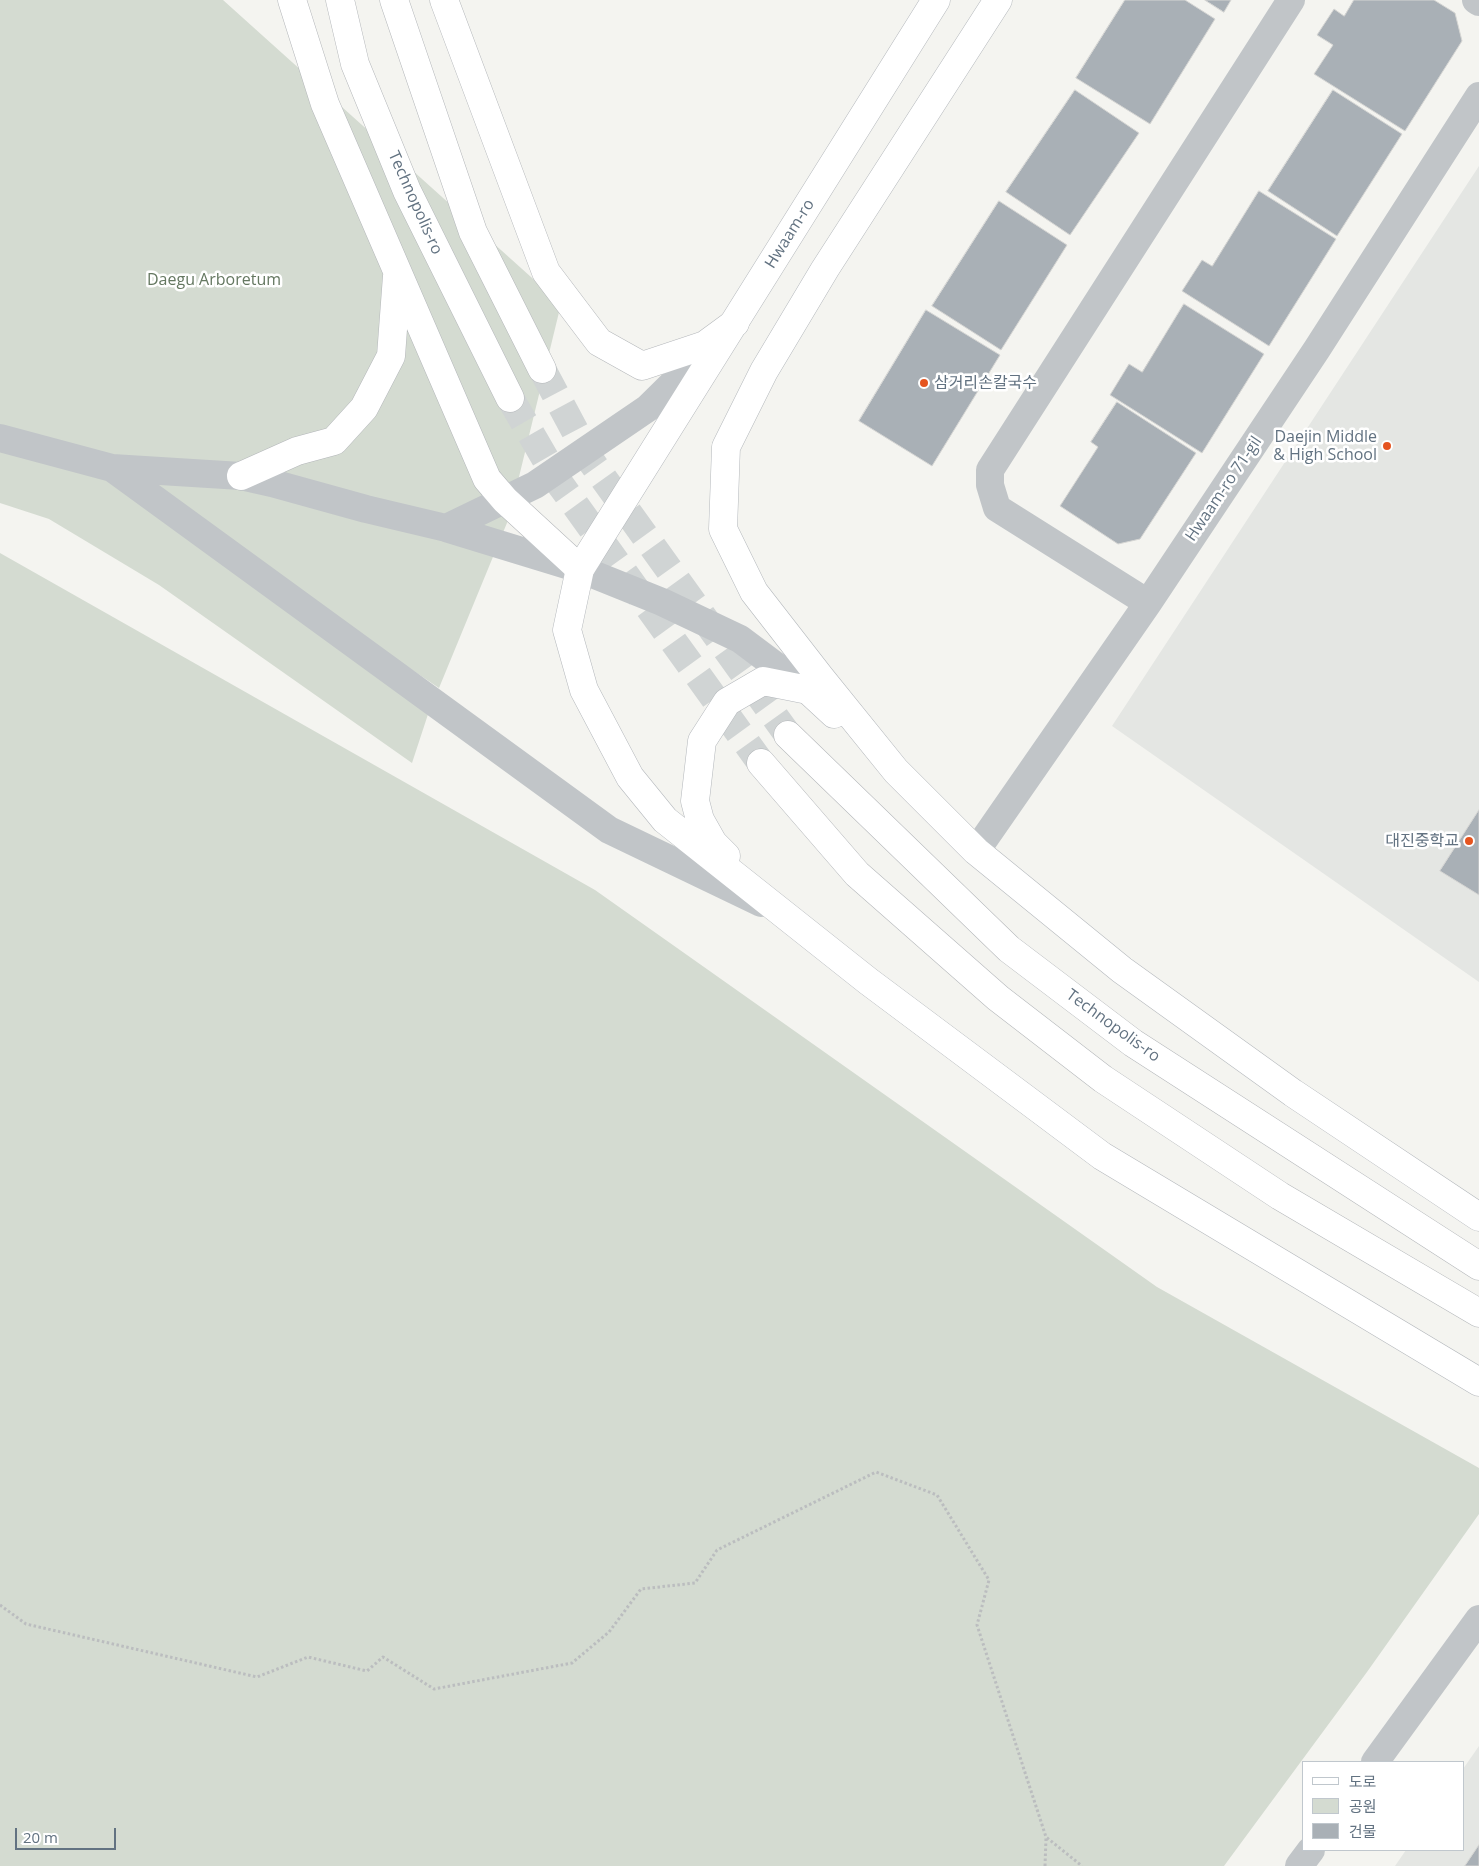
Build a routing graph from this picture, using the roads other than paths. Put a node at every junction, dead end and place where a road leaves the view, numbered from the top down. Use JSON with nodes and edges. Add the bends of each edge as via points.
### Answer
{"nodes":[{"id":1,"x":292,"y":0,"type":"edge"},
{"id":2,"x":340,"y":0,"type":"edge"},
{"id":3,"x":394,"y":0,"type":"edge"},
{"id":4,"x":444,"y":0,"type":"edge"},
{"id":5,"x":936,"y":0,"type":"edge"},
{"id":6,"x":998,"y":0,"type":"edge"},
{"id":7,"x":1291,"y":0,"type":"edge"},
{"id":8,"x":1479,"y":96,"type":"edge"},
{"id":9,"x":398,"y":272,"type":"junction"},
{"id":10,"x":735,"y":323,"type":"junction"},
{"id":11,"x":542,"y":369,"type":"tunnel mouth"},
{"id":12,"x":510,"y":398,"type":"tunnel mouth"},
{"id":13,"x":0,"y":438,"type":"edge"},
{"id":14,"x":112,"y":468,"type":"junction"},
{"id":15,"x":241,"y":476,"type":"junction"},
{"id":16,"x":505,"y":500,"type":"junction"},
{"id":17,"x":446,"y":528,"type":"junction"},
{"id":18,"x":580,"y":569,"type":"junction"},
{"id":19,"x":1148,"y":603,"type":"junction"},
{"id":20,"x":808,"y":690,"type":"junction"},
{"id":21,"x":788,"y":735,"type":"tunnel mouth"},
{"id":22,"x":761,"y":763,"type":"tunnel mouth"},
{"id":23,"x":896,"y":771,"type":"junction"},
{"id":24,"x":976,"y":851,"type":"junction"},
{"id":25,"x":780,"y":912,"type":"junction"},
{"id":26,"x":1479,"y":1217,"type":"edge"},
{"id":27,"x":1479,"y":1266,"type":"edge"},
{"id":28,"x":1479,"y":1314,"type":"edge"},
{"id":29,"x":1479,"y":1382,"type":"edge"},
{"id":30,"x":1479,"y":1619,"type":"edge"},
{"id":31,"x":1375,"y":1761,"type":"edge"},
{"id":32,"x":1310,"y":1851,"type":"edge"},
{"id":33,"x":1299,"y":1866,"type":"edge"}],
"edges":[{"from":1,"to":9,"type":"main road","via":[[325,104]]},
{"from":2,"to":12,"type":"main road","name":"Technopolis-ro","via":[[355,64],[407,191]]},
{"from":3,"to":11,"type":"main road","via":[[473,232]]},
{"from":4,"to":10,"type":"main road","via":[[546,272],[599,342],[642,366],[704,345]]},
{"from":5,"to":10,"type":"main road","name":"Hwaam-ro"},
{"from":6,"to":23,"type":"main road","via":[[825,269],[764,371],[726,447],[723,529],[754,592]]},
{"from":7,"to":19,"type":"street","via":[[990,470],[996,508]]},
{"from":8,"to":19,"type":"street","name":"Hwaam-ro 71-gil","via":[[1317,349]]},
{"from":9,"to":15,"type":"main road","via":[[391,356],[364,408],[334,441],[297,452]]},
{"from":9,"to":16,"type":"main road","via":[[487,479]]},
{"from":10,"to":16,"type":"street","via":[[648,408],[535,485]]},
{"from":10,"to":18,"type":"main road","name":"Hwaam-ro"},
{"from":13,"to":14,"type":"street"},
{"from":14,"to":15,"type":"street"},
{"from":14,"to":25,"type":"street","via":[[608,830]]},
{"from":15,"to":17,"type":"street"},
{"from":16,"to":17,"type":"street"},
{"from":16,"to":18,"type":"main road"},
{"from":17,"to":18,"type":"street"},
{"from":18,"to":20,"type":"street","via":[[740,638]]},
{"from":18,"to":25,"type":"main road","via":[[567,630],[584,690],[630,776],[665,820]]},
{"from":19,"to":24,"type":"street","name":"Hwaam-ro 71-gil"},
{"from":20,"to":23,"type":"main road"},
{"from":20,"to":25,"type":"main road","via":[[763,681],[727,702],[702,741],[695,801],[700,820],[713,842]]},
{"from":21,"to":27,"type":"main road","name":"Technopolis-ro","via":[[1009,950],[1133,1043]]},
{"from":22,"to":28,"type":"main road","via":[[857,874],[998,998],[1103,1079],[1280,1196]]},
{"from":23,"to":24,"type":"main road"},
{"from":24,"to":26,"type":"main road","via":[[1122,970],[1293,1093]]},
{"from":25,"to":29,"type":"main road","via":[[1102,1156]]},
{"from":30,"to":31,"type":"street"},
{"from":32,"to":33,"type":"street"}]}
